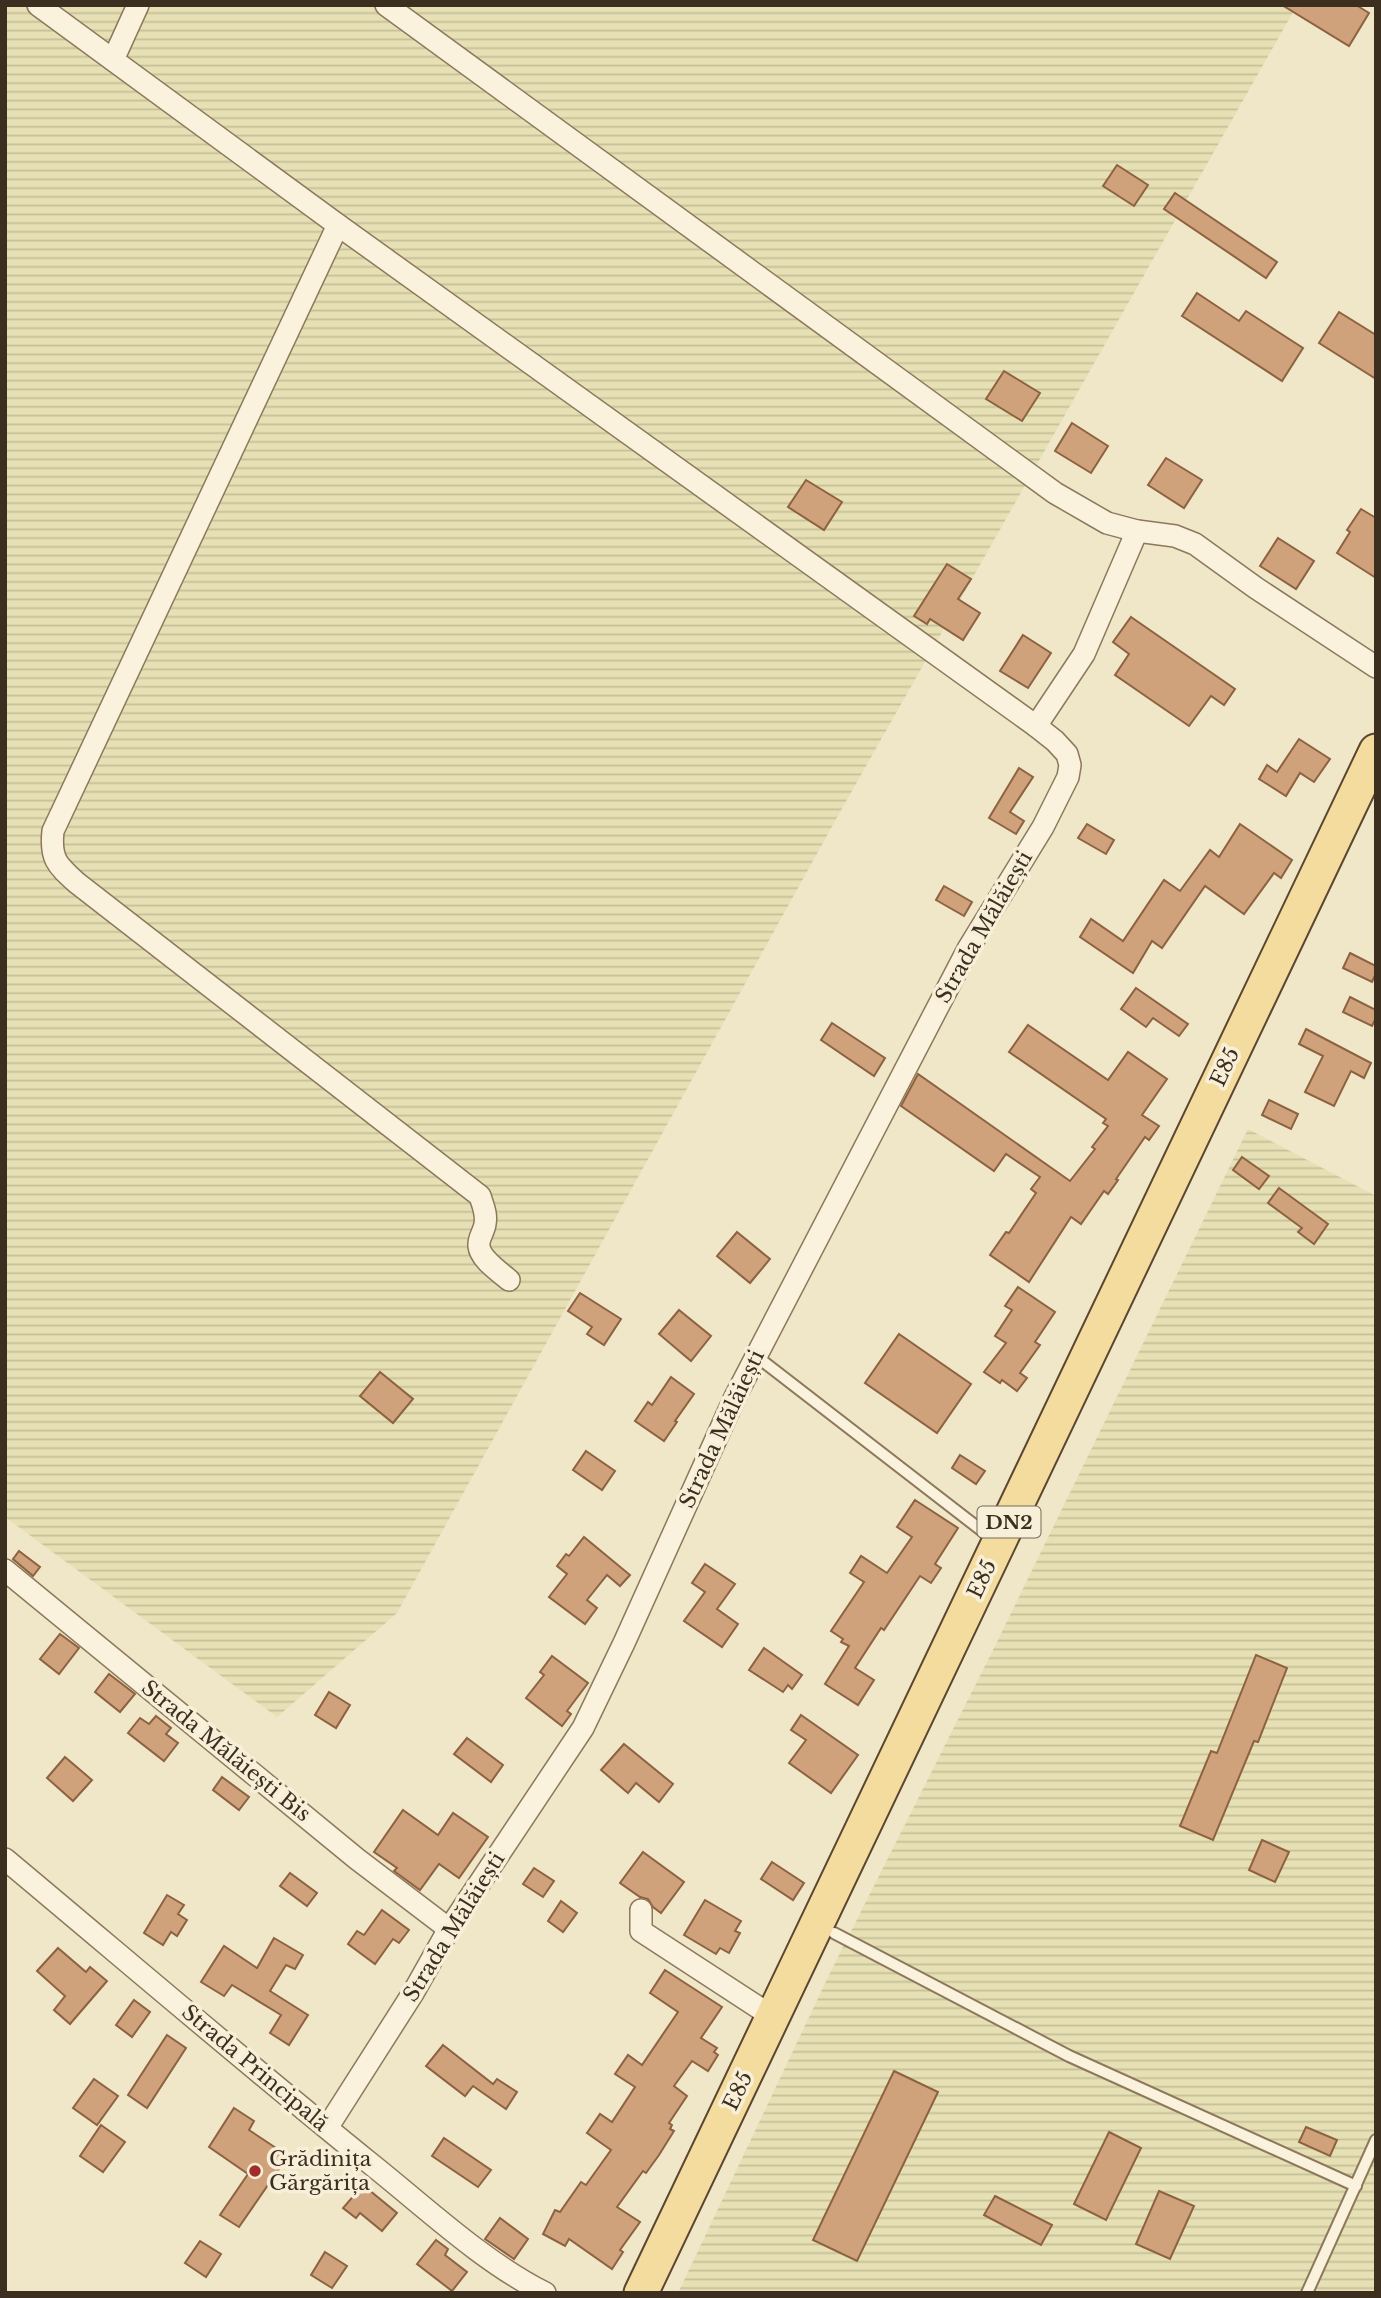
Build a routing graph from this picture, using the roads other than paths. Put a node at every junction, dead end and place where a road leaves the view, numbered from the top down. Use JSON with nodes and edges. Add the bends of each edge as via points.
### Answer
{"nodes":[{"id":1,"x":38,"y":5,"type":"edge"},
{"id":2,"x":138,"y":5,"type":"edge"},
{"id":3,"x":386,"y":5,"type":"edge"},
{"id":4,"x":113,"y":60,"type":"junction"},
{"id":5,"x":338,"y":225,"type":"junction"},
{"id":6,"x":1137,"y":531,"type":"junction"},
{"id":7,"x":1376,"y":667,"type":"edge"},
{"id":8,"x":1036,"y":726,"type":"junction"},
{"id":9,"x":1376,"y":751,"type":"edge"},
{"id":10,"x":1376,"y":798,"type":"edge"},
{"id":11,"x":509,"y":1280,"type":"dead end"},
{"id":12,"x":756,"y":1356,"type":"junction"},
{"id":13,"x":999,"y":1544,"type":"junction"},
{"id":14,"x":5,"y":1570,"type":"edge"},
{"id":15,"x":5,"y":1859,"type":"edge"},
{"id":16,"x":642,"y":1910,"type":"dead end"},
{"id":17,"x":449,"y":1929,"type":"junction"},
{"id":18,"x":834,"y":1933,"type":"junction"},
{"id":19,"x":773,"y":2017,"type":"junction"},
{"id":20,"x":327,"y":2128,"type":"junction"},
{"id":21,"x":1376,"y":2140,"type":"edge"},
{"id":22,"x":1356,"y":2186,"type":"junction"},
{"id":23,"x":545,"y":2293,"type":"edge"},
{"id":24,"x":641,"y":2293,"type":"edge"},
{"id":25,"x":663,"y":2293,"type":"edge"},
{"id":26,"x":1307,"y":2293,"type":"edge"}],
"edges":[{"from":1,"to":4,"type":"street","name":"Strada Mălăiești"},
{"from":2,"to":4,"type":"street"},
{"from":3,"to":6,"type":"street","via":[[1055,493],[1107,523]]},
{"from":4,"to":5,"type":"street","name":"Strada Mălăiești"},
{"from":5,"to":8,"type":"street","name":"Strada Mălăiești"},
{"from":5,"to":11,"type":"street","via":[[52,831],[51,848],[58,866],[78,883],[480,1196],[485,1226],[478,1247]]},
{"from":6,"to":7,"type":"street","via":[[1195,544]]},
{"from":6,"to":8,"type":"street","via":[[1084,654]]},
{"from":8,"to":12,"type":"street","name":"Strada Mălăiești","via":[[1067,754],[1068,777],[1043,827],[968,949]]},
{"from":9,"to":13,"type":"main road","name":"E85","number":"DN2"},
{"from":10,"to":18,"type":"main road","name":"E85","number":"DN2"},
{"from":12,"to":13,"type":"lane"},
{"from":12,"to":17,"type":"street","name":"Strada Mălăiești","via":[[583,1728]]},
{"from":13,"to":19,"type":"main road","name":"E85","number":"DN2"},
{"from":14,"to":17,"type":"street","name":"Strada Mălăiești Bis"},
{"from":15,"to":20,"type":"street","name":"Strada Principală"},
{"from":16,"to":19,"type":"street","via":[[642,1931]]},
{"from":17,"to":20,"type":"street","name":"Strada Mălăiești"},
{"from":18,"to":22,"type":"lane","via":[[1069,2056]]},
{"from":18,"to":25,"type":"main road","name":"E85","number":"DN2"},
{"from":19,"to":24,"type":"main road","name":"E85","number":"DN2"},
{"from":20,"to":23,"type":"street","name":"Strada Principală","via":[[478,2249]]},
{"from":21,"to":22,"type":"lane"},
{"from":22,"to":26,"type":"lane"}]}
